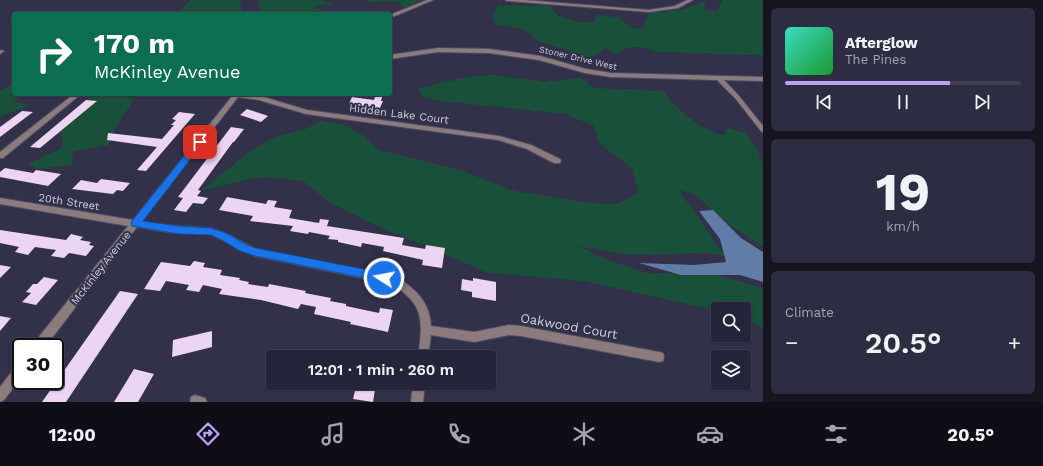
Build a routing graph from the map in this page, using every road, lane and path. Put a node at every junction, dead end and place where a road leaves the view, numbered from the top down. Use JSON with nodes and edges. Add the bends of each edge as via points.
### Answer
{"nodes":[{"id":1,"x":431,"y":0,"type":"edge"},
{"id":2,"x":507,"y":0,"type":"edge"},
{"id":3,"x":692,"y":0,"type":"edge"},
{"id":4,"x":392,"y":16,"type":"edge"},
{"id":5,"x":392,"y":57,"type":"edge"},
{"id":6,"x":719,"y":78,"type":"junction"},
{"id":7,"x":763,"y":79,"type":"edge"},
{"id":8,"x":75,"y":96,"type":"edge"},
{"id":9,"x":235,"y":96,"type":"edge"},
{"id":10,"x":248,"y":96,"type":"edge"},
{"id":11,"x":763,"y":130,"type":"edge"},
{"id":12,"x":0,"y":156,"type":"edge"},
{"id":13,"x":557,"y":162,"type":"dead end"},
{"id":14,"x":0,"y":201,"type":"edge"},
{"id":15,"x":135,"y":224,"type":"junction"},
{"id":16,"x":427,"y":330,"type":"junction"},
{"id":17,"x":45,"y":338,"type":"edge"},
{"id":18,"x":424,"y":350,"type":"edge"},
{"id":19,"x":659,"y":357,"type":"dead end"},
{"id":20,"x":12,"y":381,"type":"edge"},
{"id":21,"x":418,"y":390,"type":"edge"},
{"id":22,"x":0,"y":396,"type":"edge"},
{"id":23,"x":417,"y":402,"type":"edge"}],
"edges":[{"from":1,"to":4,"type":"street"},
{"from":2,"to":3,"type":"street","via":[[649,11],[676,7]]},
{"from":5,"to":6,"type":"street","name":"Stoner Drive West","via":[[438,50],[483,50],[528,56],[611,75]]},
{"from":6,"to":7,"type":"street","name":"Stoner Drive West"},
{"from":6,"to":11,"type":"street"},
{"from":8,"to":12,"type":"street"},
{"from":9,"to":15,"type":"street","name":"McKinley Avenue"},
{"from":10,"to":13,"type":"street","name":"Hidden Lake Court","via":[[306,112],[499,138],[529,147]]},
{"from":14,"to":15,"type":"street","name":"20th Street"},
{"from":15,"to":16,"type":"street","name":"20th Street","via":[[211,232],[255,252],[393,280],[412,292],[419,301]]},
{"from":15,"to":17,"type":"street","name":"McKinley Avenue"},
{"from":16,"to":18,"type":"street","name":"20th Street"},
{"from":16,"to":19,"type":"street","name":"Oakwood Court","via":[[474,337],[509,330],[521,331]]},
{"from":20,"to":22,"type":"street"},
{"from":21,"to":23,"type":"street"}]}
